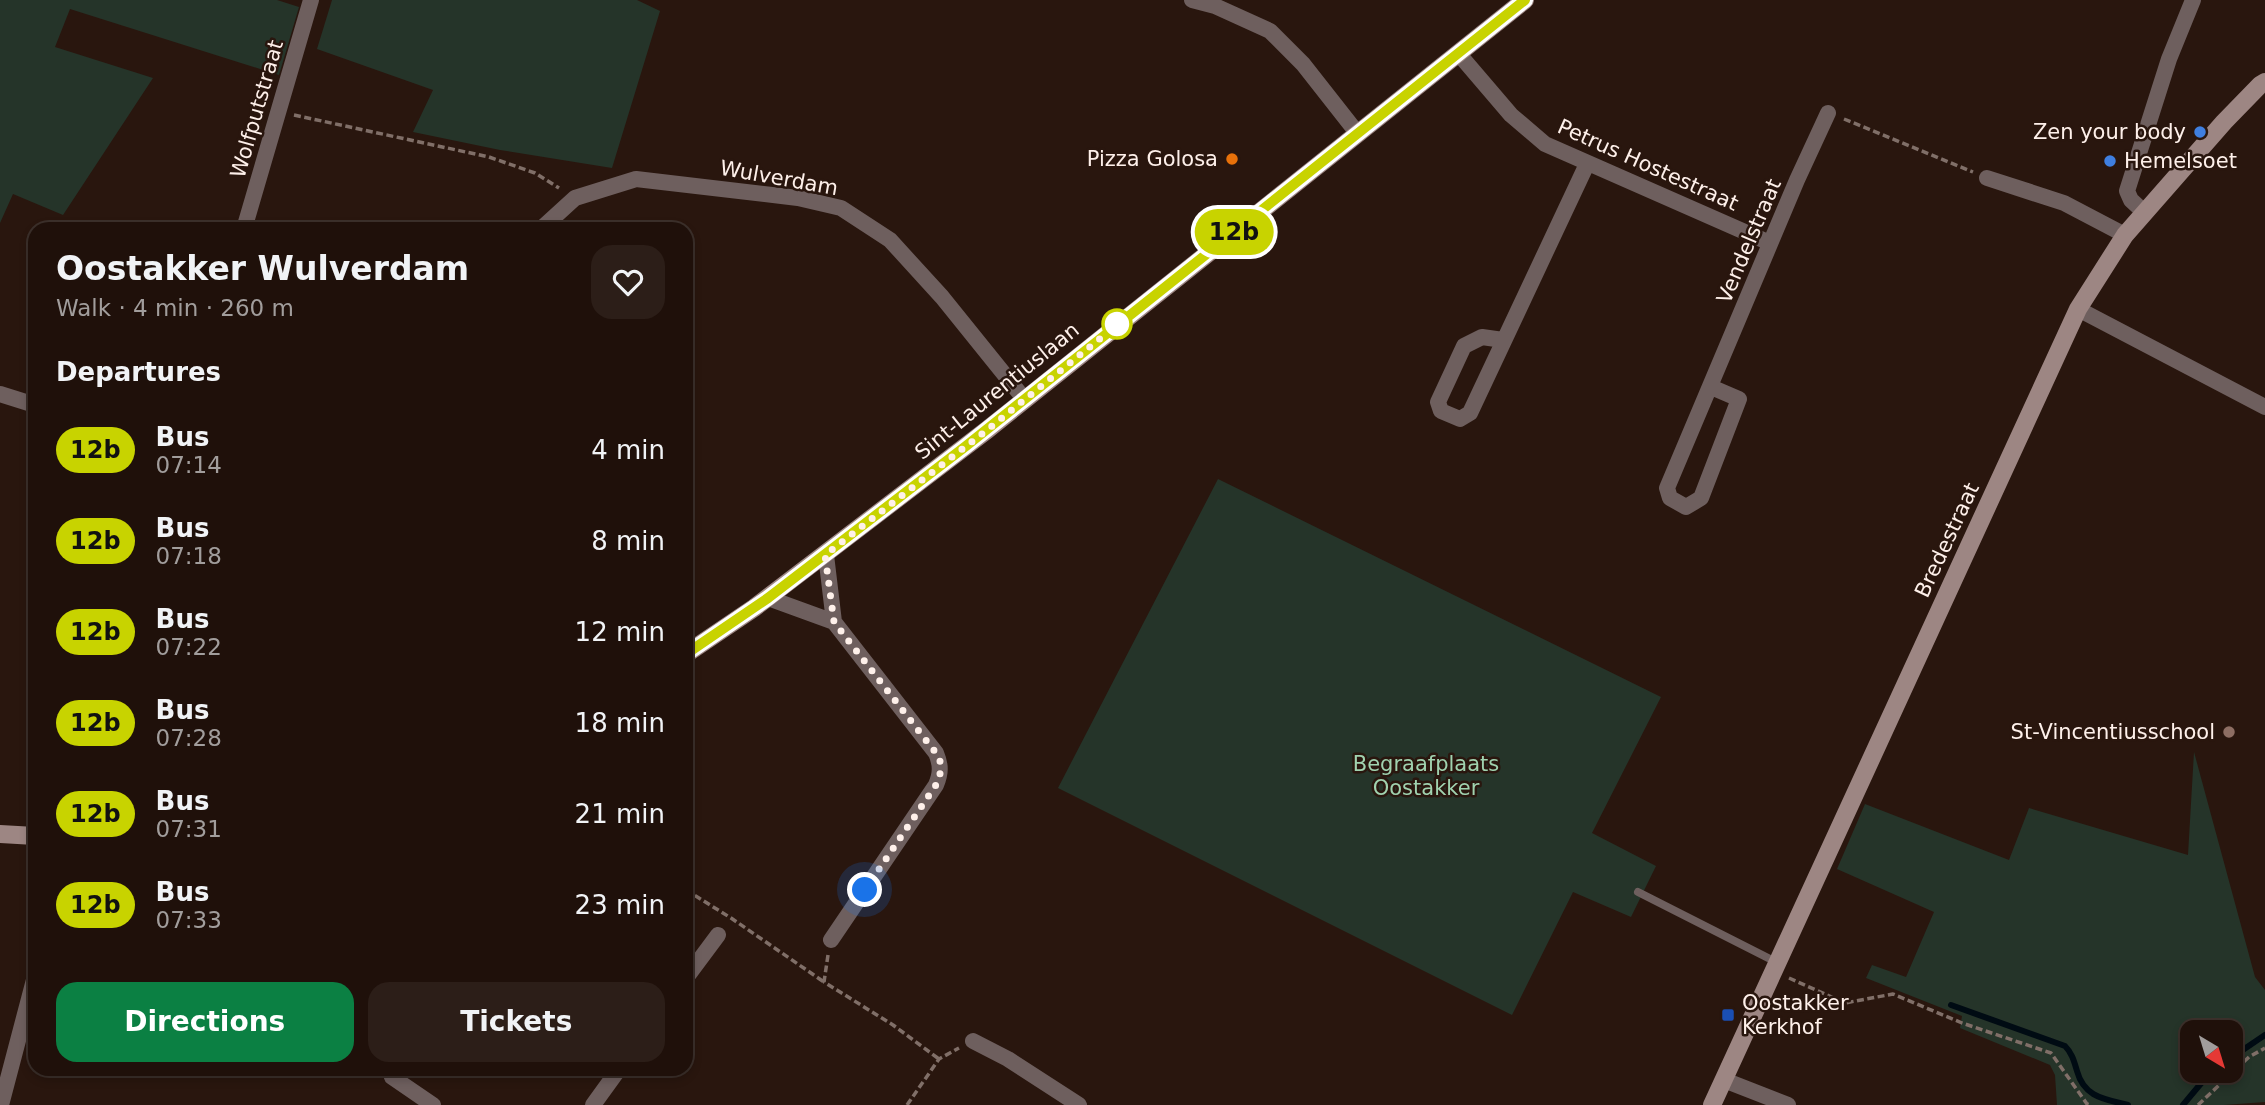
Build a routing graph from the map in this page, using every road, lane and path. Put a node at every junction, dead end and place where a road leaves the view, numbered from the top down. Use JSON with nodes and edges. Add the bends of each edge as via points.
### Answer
{"nodes":[{"id":1,"x":311,"y":0,"type":"edge"},
{"id":2,"x":1192,"y":0,"type":"edge"},
{"id":3,"x":1525,"y":0,"type":"edge"},
{"id":4,"x":2193,"y":0,"type":"edge"},
{"id":5,"x":1458,"y":53,"type":"junction"},
{"id":6,"x":2265,"y":82,"type":"edge"},
{"id":7,"x":278,"y":111,"type":"junction"},
{"id":8,"x":1828,"y":113,"type":"joint"},
{"id":9,"x":1358,"y":134,"type":"junction"},
{"id":10,"x":1587,"y":164,"type":"junction"},
{"id":11,"x":1987,"y":178,"type":"joint"},
{"id":12,"x":575,"y":198,"type":"junction"},
{"id":13,"x":2144,"y":212,"type":"junction"},
{"id":14,"x":246,"y":222,"type":"edge"},
{"id":15,"x":549,"y":222,"type":"edge"},
{"id":16,"x":2125,"y":235,"type":"junction"},
{"id":17,"x":1770,"y":243,"type":"junction"},
{"id":18,"x":2078,"y":309,"type":"junction"},
{"id":19,"x":1503,"y":340,"type":"junction"},
{"id":20,"x":1711,"y":387,"type":"junction"},
{"id":21,"x":0,"y":394,"type":"edge"},
{"id":22,"x":1025,"y":400,"type":"junction"},
{"id":23,"x":28,"y":403,"type":"edge"},
{"id":24,"x":2265,"y":407,"type":"edge"},
{"id":25,"x":825,"y":555,"type":"junction"},
{"id":26,"x":768,"y":598,"type":"junction"},
{"id":27,"x":834,"y":622,"type":"junction"},
{"id":28,"x":693,"y":649,"type":"edge"},
{"id":29,"x":0,"y":834,"type":"edge"},
{"id":30,"x":28,"y":836,"type":"edge"},
{"id":31,"x":1638,"y":892,"type":"dead end"},
{"id":32,"x":693,"y":894,"type":"edge"},
{"id":33,"x":718,"y":935,"type":"dead end"},
{"id":34,"x":831,"y":940,"type":"joint"},
{"id":35,"x":693,"y":969,"type":"edge"},
{"id":36,"x":1775,"y":969,"type":"junction"},
{"id":37,"x":824,"y":982,"type":"junction"},
{"id":38,"x":28,"y":1003,"type":"edge"},
{"id":39,"x":973,"y":1041,"type":"joint"},
{"id":40,"x":2265,"y":1048,"type":"edge"},
{"id":41,"x":939,"y":1059,"type":"junction"},
{"id":42,"x":392,"y":1076,"type":"edge"},
{"id":43,"x":614,"y":1076,"type":"edge"},
{"id":44,"x":1724,"y":1080,"type":"junction"},
{"id":45,"x":1,"y":1105,"type":"edge"},
{"id":46,"x":433,"y":1105,"type":"edge"},
{"id":47,"x":593,"y":1105,"type":"edge"},
{"id":48,"x":907,"y":1105,"type":"edge"},
{"id":49,"x":1079,"y":1105,"type":"edge"},
{"id":50,"x":1712,"y":1105,"type":"edge"},
{"id":51,"x":1788,"y":1105,"type":"edge"},
{"id":52,"x":2090,"y":1105,"type":"edge"},
{"id":53,"x":2197,"y":1105,"type":"edge"}],
"edges":[{"from":1,"to":7,"type":"street","name":"Wolfputstraat"},
{"from":2,"to":9,"type":"street","via":[[1270,30]]},
{"from":3,"to":5,"type":"street","name":"Sint-Laurentiuslaan"},
{"from":4,"to":13,"type":"street","via":[[2168,59],[2127,191]]},
{"from":5,"to":9,"type":"street","name":"Sint-Laurentiuslaan"},
{"from":5,"to":10,"type":"street","name":"Petrus Hostestraat","via":[[1511,115],[1545,144]]},
{"from":6,"to":13,"type":"street","name":"Bredestraat"},
{"from":7,"to":12,"type":"path","via":[[489,157],[535,173]]},
{"from":7,"to":14,"type":"street","name":"Wolfputstraat"},
{"from":8,"to":11,"type":"path"},
{"from":8,"to":17,"type":"street","name":"Vendelstraat"},
{"from":9,"to":22,"type":"street","name":"Sint-Laurentiuslaan"},
{"from":10,"to":17,"type":"street","name":"Petrus Hostestraat"},
{"from":10,"to":19,"type":"street"},
{"from":11,"to":16,"type":"street","via":[[2064,203]]},
{"from":12,"to":15,"type":"street","name":"Wulverdam"},
{"from":12,"to":22,"type":"street","name":"Wulverdam","via":[[636,179],[798,198],[841,208],[890,240]]},
{"from":13,"to":16,"type":"street","name":"Bredestraat"},
{"from":16,"to":18,"type":"street","name":"Bredestraat"},
{"from":17,"to":20,"type":"street","name":"Vendelstraat"},
{"from":18,"to":24,"type":"street"},
{"from":18,"to":36,"type":"street","name":"Bredestraat"},
{"from":19,"to":19,"type":"street","via":[[1470,413],[1460,419],[1441,411],[1438,402],[1464,346],[1482,337]]},
{"from":20,"to":20,"type":"street","name":"Vendelstraat","via":[[1667,488],[1670,498],[1686,507],[1701,498],[1739,399]]},
{"from":21,"to":23,"type":"street"},
{"from":22,"to":25,"type":"street","name":"Sint-Laurentiuslaan"},
{"from":25,"to":26,"type":"street","name":"Sint-Laurentiuslaan"},
{"from":25,"to":27,"type":"street"},
{"from":26,"to":27,"type":"street"},
{"from":26,"to":28,"type":"street","name":"Sint-Laurentiuslaan"},
{"from":27,"to":34,"type":"street","via":[[936,753],[940,774]]},
{"from":29,"to":30,"type":"street"},
{"from":31,"to":36,"type":"lane"},
{"from":32,"to":37,"type":"path"},
{"from":33,"to":35,"type":"street"},
{"from":34,"to":37,"type":"path"},
{"from":36,"to":44,"type":"street","name":"Bredestraat"},
{"from":36,"to":52,"type":"path","via":[[1845,1003],[1894,995],[2051,1053]]},
{"from":37,"to":41,"type":"path"},
{"from":38,"to":45,"type":"street"},
{"from":39,"to":41,"type":"path"},
{"from":39,"to":49,"type":"street"},
{"from":40,"to":53,"type":"path"},
{"from":41,"to":48,"type":"path"},
{"from":42,"to":46,"type":"street"},
{"from":43,"to":47,"type":"street"},
{"from":44,"to":50,"type":"street","name":"Bredestraat"},
{"from":44,"to":51,"type":"street"}]}
